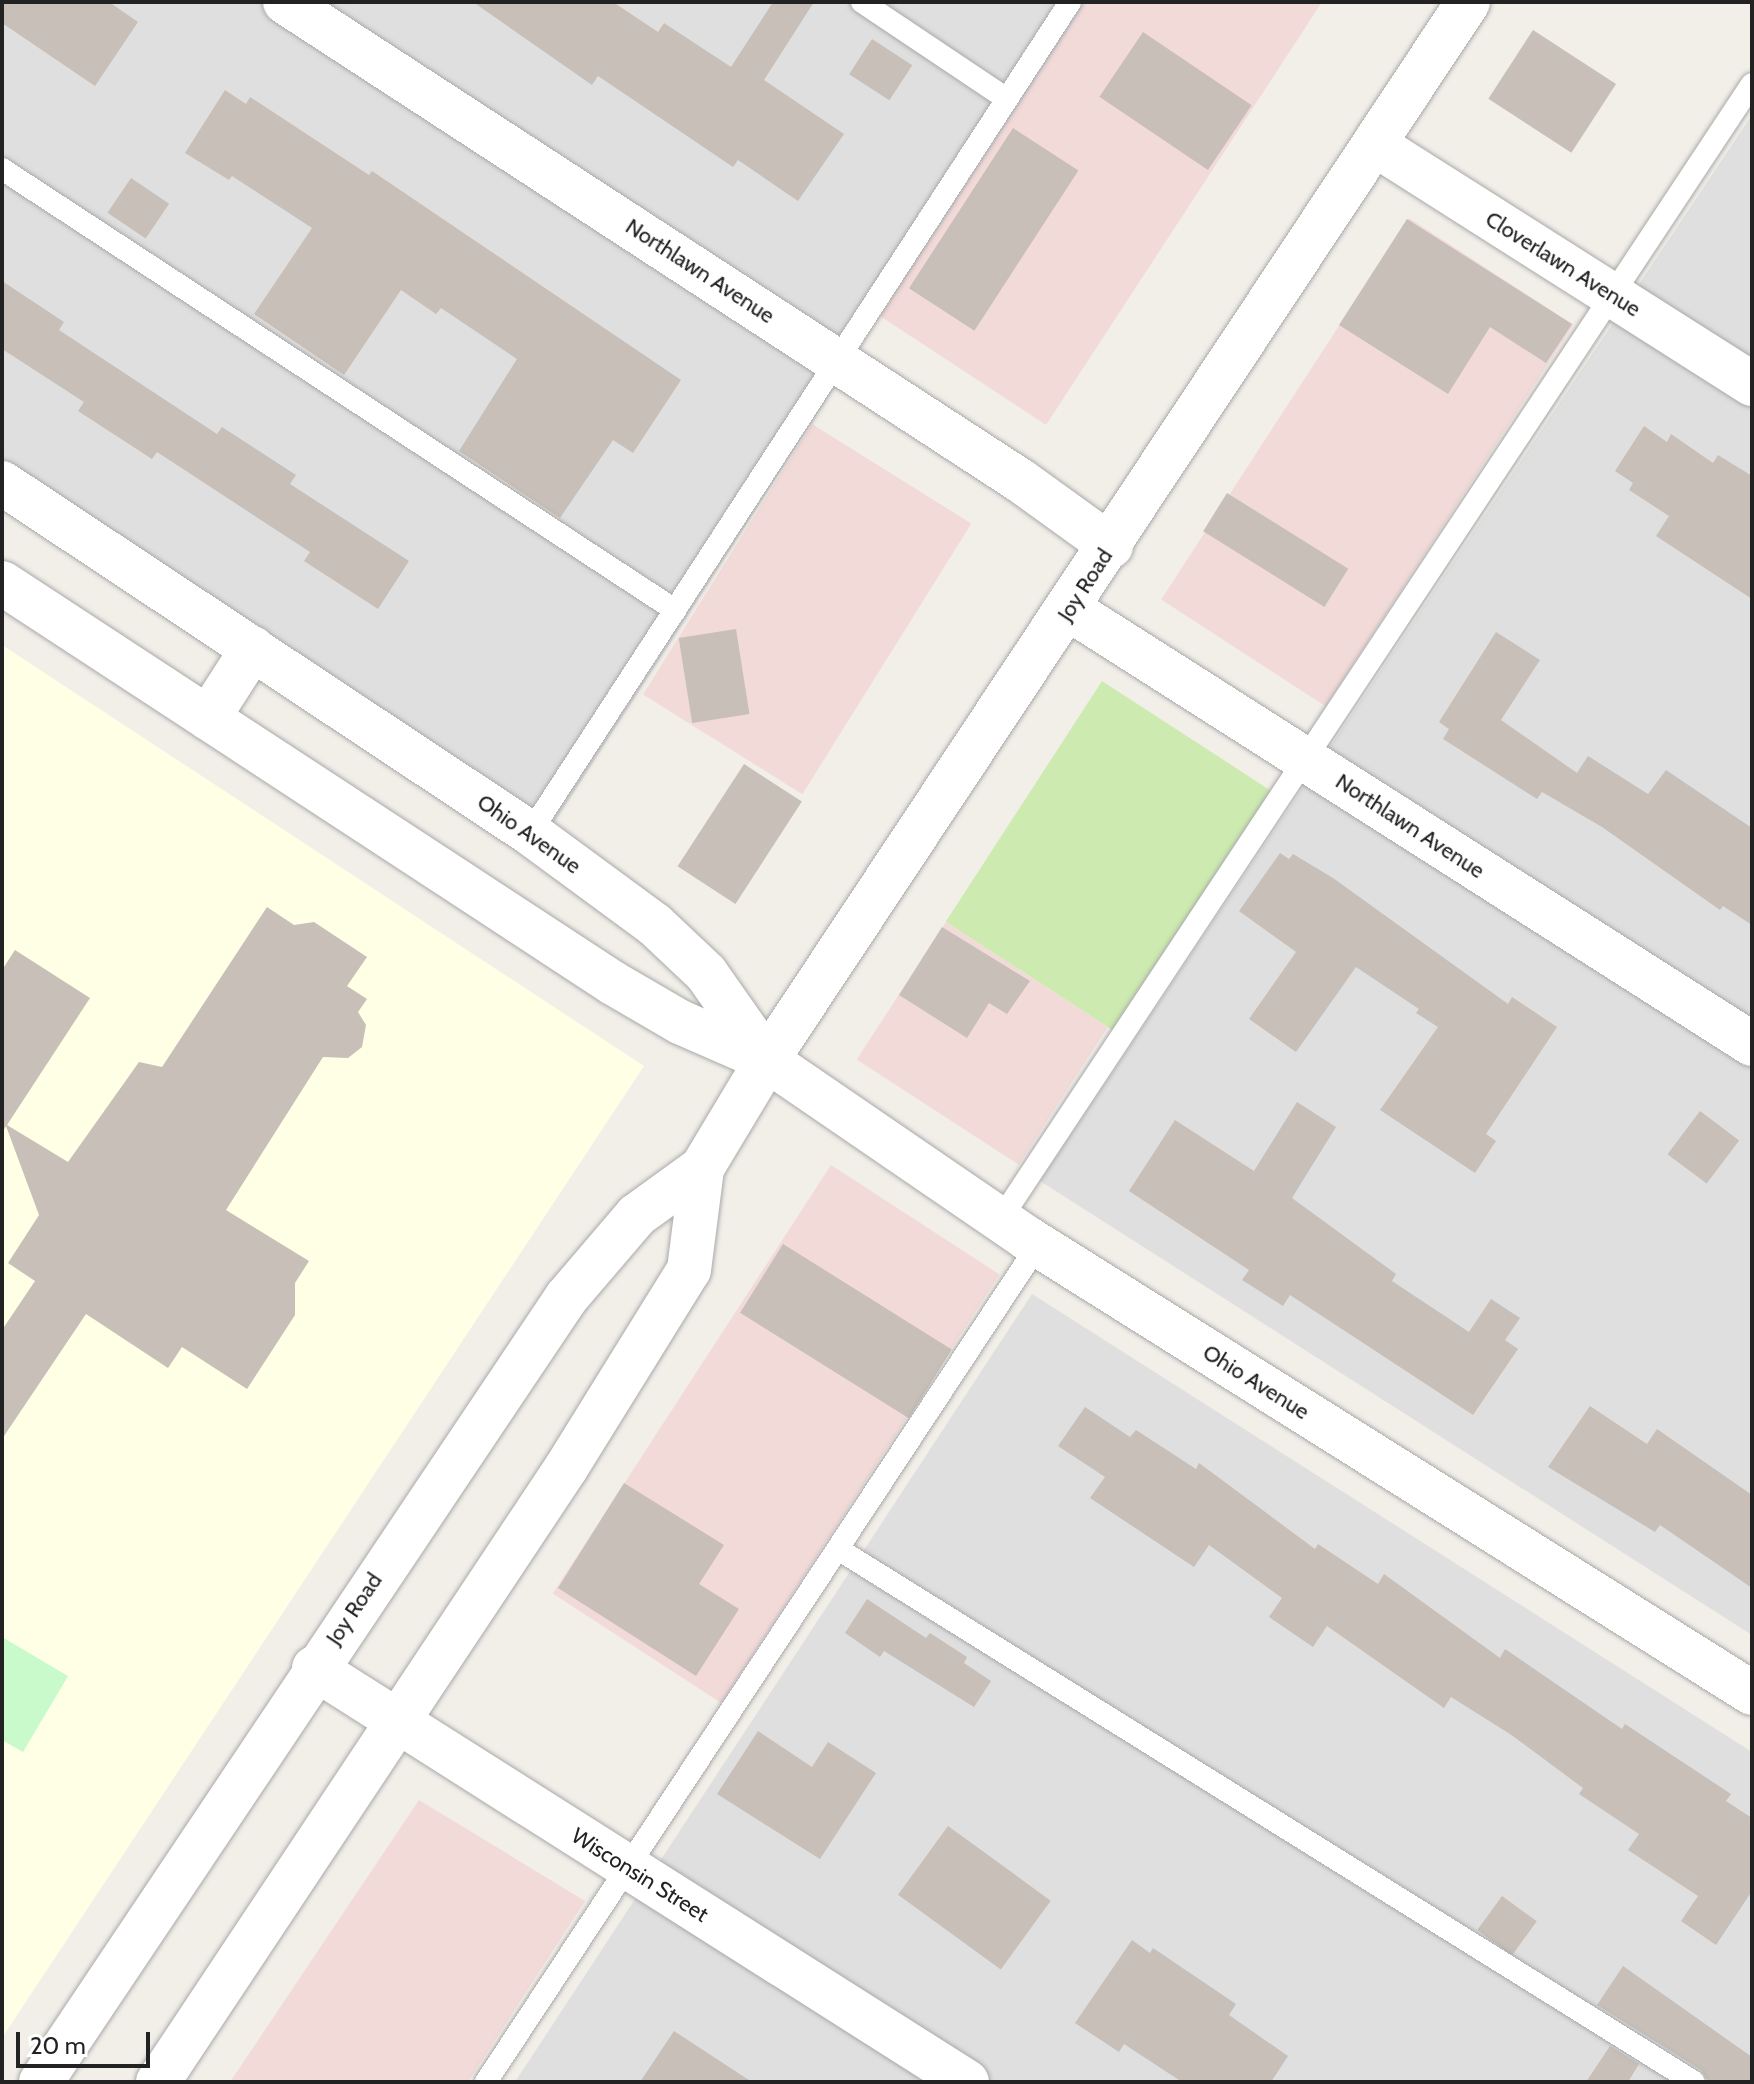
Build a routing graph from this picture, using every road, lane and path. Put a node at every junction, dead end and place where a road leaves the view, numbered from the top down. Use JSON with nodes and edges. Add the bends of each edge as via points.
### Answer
{"nodes":[{"id":1,"x":285,"y":2,"type":"edge"},
{"id":2,"x":862,"y":2,"type":"edge"},
{"id":3,"x":1070,"y":2,"type":"edge"},
{"id":4,"x":1458,"y":6,"type":"edge"},
{"id":5,"x":1752,"y":84,"type":"edge"},
{"id":6,"x":1007,"y":99,"type":"junction"},
{"id":7,"x":1374,"y":144,"type":"junction"},
{"id":8,"x":2,"y":169,"type":"edge"},
{"id":9,"x":1614,"y":297,"type":"junction"},
{"id":10,"x":837,"y":360,"type":"junction"},
{"id":11,"x":1752,"y":384,"type":"edge"},
{"id":12,"x":2,"y":483,"type":"edge"},
{"id":13,"x":1111,"y":546,"type":"junction"},
{"id":14,"x":2,"y":583,"type":"edge"},
{"id":15,"x":1069,"y":609,"type":"junction"},
{"id":16,"x":675,"y":610,"type":"junction"},
{"id":17,"x":253,"y":648,"type":"junction"},
{"id":18,"x":208,"y":718,"type":"junction"},
{"id":19,"x":1305,"y":759,"type":"junction"},
{"id":20,"x":530,"y":833,"type":"junction"},
{"id":21,"x":1752,"y":1044,"type":"edge"},
{"id":22,"x":767,"y":1060,"type":"junction"},
{"id":23,"x":702,"y":1168,"type":"junction"},
{"id":24,"x":1000,"y":1220,"type":"junction"},
{"id":25,"x":1038,"y":1245,"type":"junction"},
{"id":26,"x":838,"y":1549,"type":"junction"},
{"id":27,"x":314,"y":1668,"type":"junction"},
{"id":28,"x":1752,"y":1693,"type":"edge"},
{"id":29,"x":396,"y":1721,"type":"junction"},
{"id":30,"x":628,"y":1868,"type":"junction"},
{"id":31,"x":41,"y":2082,"type":"edge"},
{"id":32,"x":158,"y":2082,"type":"edge"},
{"id":33,"x":486,"y":2082,"type":"edge"},
{"id":34,"x":967,"y":2082,"type":"edge"},
{"id":35,"x":1694,"y":2082,"type":"edge"}],
"edges":[{"from":1,"to":10,"type":"street","name":"Northlawn Avenue"},
{"from":2,"to":6,"type":"lane"},
{"from":3,"to":6,"type":"lane"},
{"from":4,"to":7,"type":"street","name":"Joy Road"},
{"from":5,"to":9,"type":"lane"},
{"from":6,"to":10,"type":"lane"},
{"from":7,"to":9,"type":"street","name":"Cloverlawn Avenue"},
{"from":7,"to":13,"type":"street","name":"Joy Road"},
{"from":8,"to":16,"type":"lane"},
{"from":9,"to":11,"type":"street","name":"Cloverlawn Avenue"},
{"from":9,"to":19,"type":"lane"},
{"from":10,"to":13,"type":"street","name":"Northlawn Avenue"},
{"from":10,"to":16,"type":"lane"},
{"from":12,"to":17,"type":"street","name":"Ohio Avenue"},
{"from":13,"to":15,"type":"street","name":"Joy Road"},
{"from":14,"to":18,"type":"street","name":"Ohio Avenue"},
{"from":15,"to":19,"type":"street","name":"Northlawn Avenue"},
{"from":15,"to":22,"type":"street","name":"Joy Road"},
{"from":16,"to":20,"type":"lane"},
{"from":17,"to":18,"type":"street"},
{"from":17,"to":20,"type":"street","name":"Ohio Avenue"},
{"from":18,"to":22,"type":"street","name":"Ohio Avenue","via":[[613,983],[680,1022]]},
{"from":19,"to":21,"type":"street","name":"Northlawn Avenue"},
{"from":19,"to":24,"type":"lane"},
{"from":20,"to":22,"type":"street","name":"Ohio Avenue","via":[[654,924],[706,973]]},
{"from":22,"to":23,"type":"street","name":"Joy Road"},
{"from":22,"to":24,"type":"street","name":"Ohio Avenue"},
{"from":23,"to":27,"type":"street","name":"Joy Road","via":[[637,1215],[566,1298]]},
{"from":23,"to":29,"type":"street","name":"Joy Road","via":[[689,1270],[566,1468]]},
{"from":24,"to":25,"type":"street","name":"Ohio Avenue"},
{"from":25,"to":26,"type":"lane"},
{"from":25,"to":28,"type":"street","name":"Ohio Avenue"},
{"from":26,"to":30,"type":"lane"},
{"from":26,"to":35,"type":"lane"},
{"from":27,"to":29,"type":"street","name":"Wisconsin Street"},
{"from":27,"to":31,"type":"street","name":"Joy Road"},
{"from":29,"to":30,"type":"street","name":"Wisconsin Street"},
{"from":29,"to":32,"type":"street","name":"Joy Road"},
{"from":30,"to":33,"type":"lane"},
{"from":30,"to":34,"type":"street","name":"Wisconsin Street"}]}
